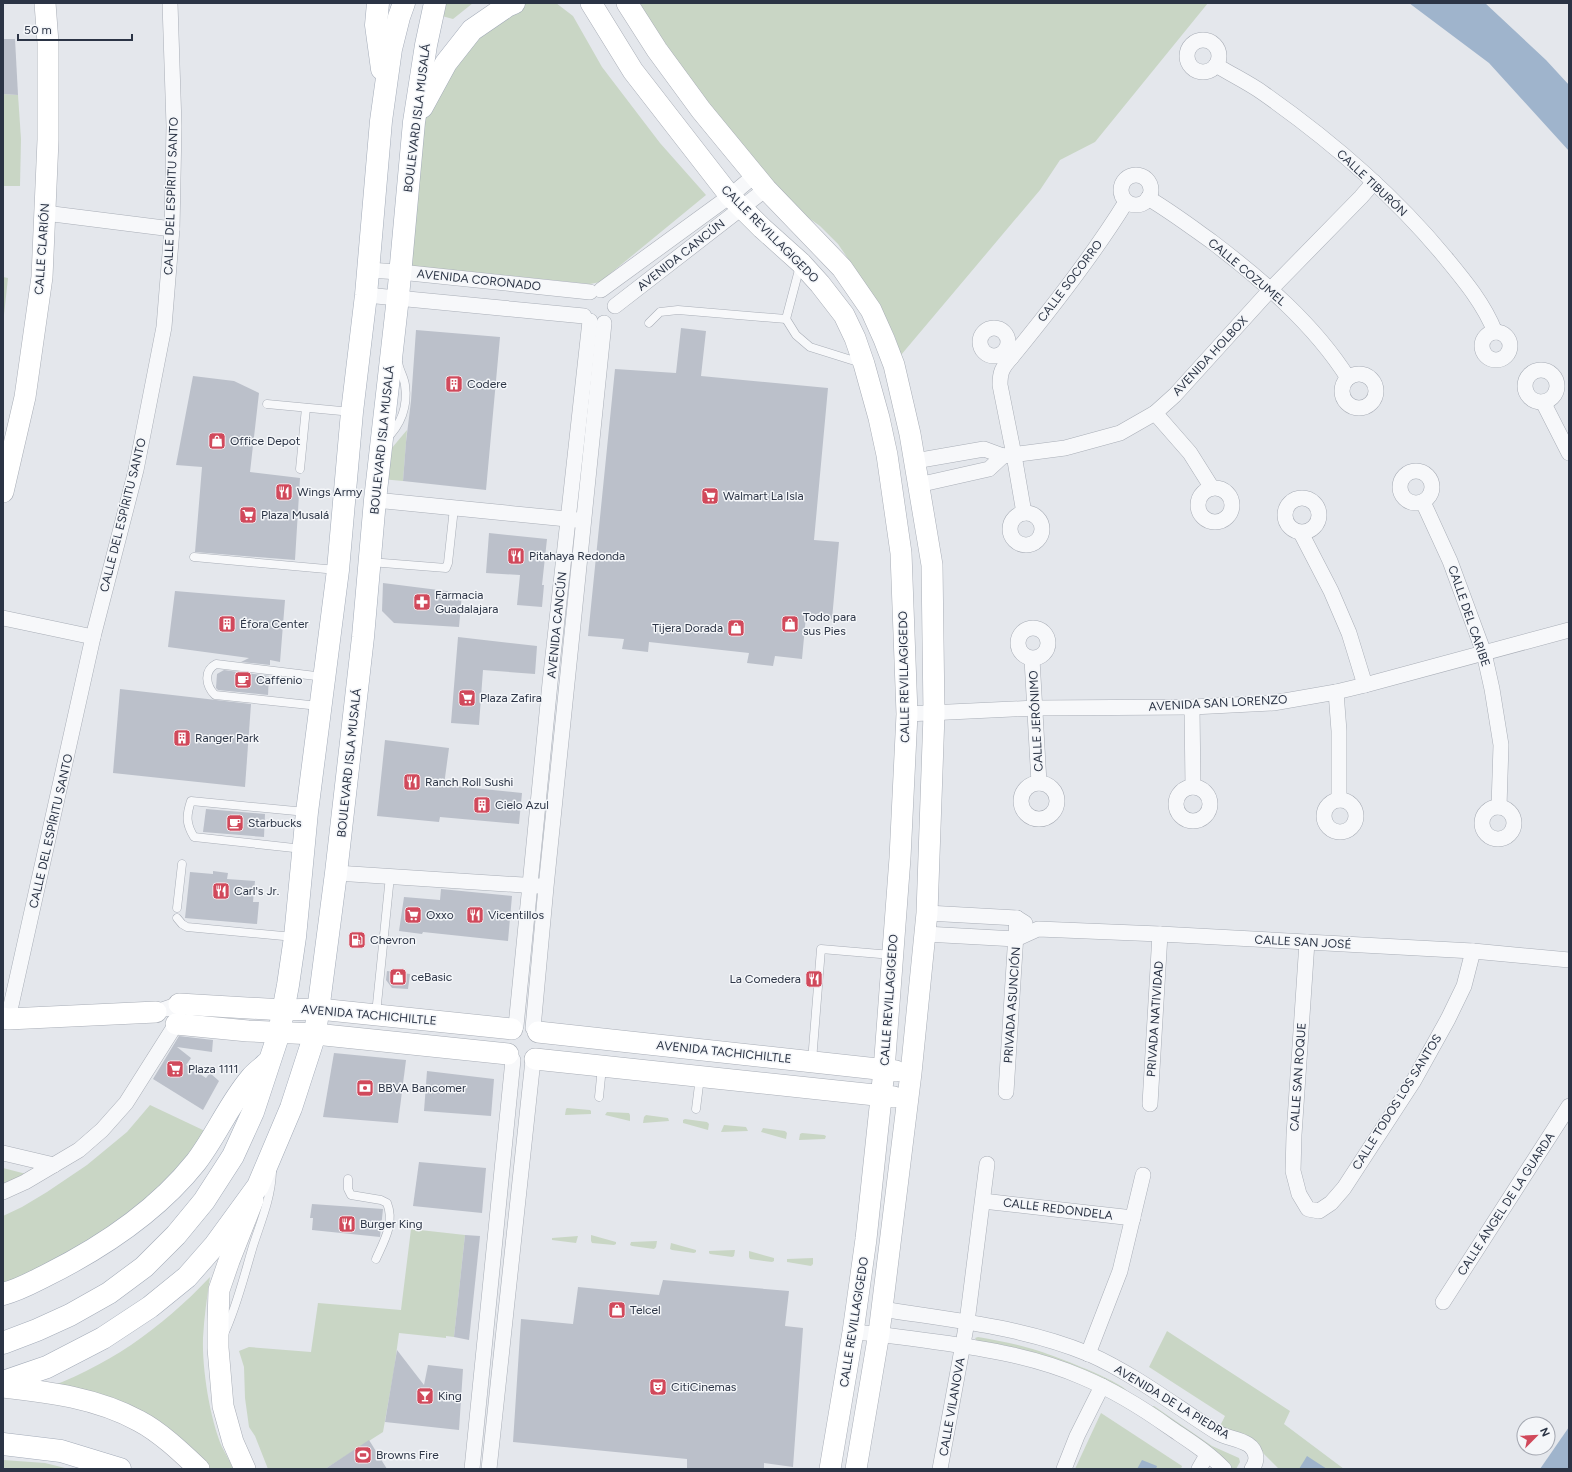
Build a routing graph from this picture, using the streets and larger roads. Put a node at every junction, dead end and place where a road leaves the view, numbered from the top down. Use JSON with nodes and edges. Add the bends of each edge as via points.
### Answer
{"nodes":[{"id":1,"x":45,"y":3,"type":"edge"},
{"id":2,"x":170,"y":3,"type":"edge"},
{"id":3,"x":378,"y":3,"type":"edge"},
{"id":4,"x":404,"y":3,"type":"edge"},
{"id":5,"x":435,"y":3,"type":"edge"},
{"id":6,"x":514,"y":3,"type":"edge"},
{"id":7,"x":591,"y":3,"type":"edge"},
{"id":8,"x":626,"y":3,"type":"edge"},
{"id":9,"x":1216,"y":66,"type":"dead end"},
{"id":10,"x":385,"y":88,"type":"junction"},
{"id":11,"x":414,"y":122,"type":"junction"},
{"id":12,"x":760,"y":182,"type":"junction"},
{"id":13,"x":1374,"y":182,"type":"junction"},
{"id":14,"x":1148,"y":198,"type":"junction"},
{"id":15,"x":736,"y":202,"type":"junction"},
{"id":16,"x":1126,"y":202,"type":"junction"},
{"id":17,"x":45,"y":213,"type":"junction"},
{"id":18,"x":172,"y":229,"type":"junction"},
{"id":19,"x":367,"y":270,"type":"junction"},
{"id":20,"x":400,"y":272,"type":"junction"},
{"id":21,"x":1271,"y":289,"type":"junction"},
{"id":22,"x":595,"y":291,"type":"junction"},
{"id":23,"x":366,"y":295,"type":"junction"},
{"id":24,"x":398,"y":297,"type":"junction"},
{"id":25,"x":615,"y":306,"type":"junction"},
{"id":26,"x":593,"y":320,"type":"junction"},
{"id":27,"x":1495,"y":332,"type":"dead end"},
{"id":28,"x":1348,"y":378,"type":"dead end"},
{"id":29,"x":1543,"y":402,"type":"dead end"},
{"id":30,"x":1155,"y":413,"type":"junction"},
{"id":31,"x":1569,"y":453,"type":"edge"},
{"id":32,"x":1009,"y":455,"type":"junction"},
{"id":33,"x":915,"y":461,"type":"junction"},
{"id":34,"x":918,"y":485,"type":"junction"},
{"id":35,"x":1212,"y":488,"type":"dead end"},
{"id":36,"x":3,"y":492,"type":"edge"},
{"id":37,"x":375,"y":500,"type":"junction"},
{"id":38,"x":1423,"y":502,"type":"dead end"},
{"id":39,"x":1024,"y":513,"type":"dead end"},
{"id":40,"x":569,"y":519,"type":"junction"},
{"id":41,"x":584,"y":520,"type":"junction"},
{"id":42,"x":1301,"y":533,"type":"dead end"},
{"id":43,"x":3,"y":618,"type":"edge"},
{"id":44,"x":1569,"y":630,"type":"edge"},
{"id":45,"x":330,"y":632,"type":"junction"},
{"id":46,"x":93,"y":637,"type":"junction"},
{"id":47,"x":363,"y":637,"type":"junction"},
{"id":48,"x":1484,"y":652,"type":"junction"},
{"id":49,"x":1032,"y":659,"type":"dead end"},
{"id":50,"x":1365,"y":685,"type":"junction"},
{"id":51,"x":1336,"y":692,"type":"junction"},
{"id":52,"x":1192,"y":707,"type":"junction"},
{"id":53,"x":1036,"y":708,"type":"junction"},
{"id":54,"x":908,"y":714,"type":"junction"},
{"id":55,"x":934,"y":714,"type":"junction"},
{"id":56,"x":1039,"y":783,"type":"dead end"},
{"id":57,"x":1193,"y":787,"type":"dead end"},
{"id":58,"x":1339,"y":800,"type":"dead end"},
{"id":59,"x":1499,"y":807,"type":"dead end"},
{"id":60,"x":336,"y":873,"type":"junction"},
{"id":61,"x":530,"y":886,"type":"junction"},
{"id":62,"x":546,"y":887,"type":"junction"},
{"id":63,"x":927,"y":912,"type":"junction"},
{"id":64,"x":1017,"y":918,"type":"junction"},
{"id":65,"x":1038,"y":929,"type":"junction"},
{"id":66,"x":925,"y":934,"type":"junction"},
{"id":67,"x":1160,"y":934,"type":"junction"},
{"id":68,"x":1016,"y":939,"type":"junction"},
{"id":69,"x":1307,"y":942,"type":"junction"},
{"id":70,"x":1473,"y":951,"type":"junction"},
{"id":71,"x":1569,"y":960,"type":"edge"},
{"id":72,"x":319,"y":1009,"type":"junction"},
{"id":73,"x":284,"y":1010,"type":"junction"},
{"id":74,"x":156,"y":1012,"type":"joint"},
{"id":75,"x":177,"y":1014,"type":"junction"},
{"id":76,"x":6,"y":1018,"type":"edge"},
{"id":77,"x":525,"y":1028,"type":"junction"},
{"id":78,"x":279,"y":1033,"type":"junction"},
{"id":79,"x":315,"y":1034,"type":"junction"},
{"id":80,"x":522,"y":1058,"type":"junction"},
{"id":81,"x":270,"y":1061,"type":"junction"},
{"id":82,"x":884,"y":1070,"type":"junction"},
{"id":83,"x":911,"y":1073,"type":"junction"},
{"id":84,"x":1006,"y":1092,"type":"dead end"},
{"id":85,"x":881,"y":1095,"type":"junction"},
{"id":86,"x":908,"y":1098,"type":"junction"},
{"id":87,"x":1150,"y":1104,"type":"dead end"},
{"id":88,"x":1569,"y":1106,"type":"edge"},
{"id":89,"x":3,"y":1153,"type":"edge"},
{"id":90,"x":987,"y":1164,"type":"dead end"},
{"id":91,"x":54,"y":1165,"type":"junction"},
{"id":92,"x":1143,"y":1175,"type":"dead end"},
{"id":93,"x":258,"y":1186,"type":"junction"},
{"id":94,"x":3,"y":1192,"type":"edge"},
{"id":95,"x":983,"y":1201,"type":"junction"},
{"id":96,"x":1308,"y":1209,"type":"joint"},
{"id":97,"x":1133,"y":1218,"type":"junction"},
{"id":98,"x":3,"y":1294,"type":"edge"},
{"id":99,"x":1443,"y":1302,"type":"dead end"},
{"id":100,"x":882,"y":1309,"type":"junction"},
{"id":101,"x":967,"y":1322,"type":"junction"},
{"id":102,"x":853,"y":1332,"type":"junction"},
{"id":103,"x":879,"y":1333,"type":"junction"},
{"id":104,"x":3,"y":1343,"type":"edge"},
{"id":105,"x":963,"y":1345,"type":"junction"},
{"id":106,"x":1088,"y":1354,"type":"junction"},
{"id":107,"x":3,"y":1382,"type":"edge"},
{"id":108,"x":1145,"y":1384,"type":"junction"},
{"id":109,"x":1102,"y":1386,"type":"junction"},
{"id":110,"x":3,"y":1387,"type":"edge"},
{"id":111,"x":1133,"y":1403,"type":"junction"},
{"id":112,"x":3,"y":1444,"type":"edge"},
{"id":113,"x":1207,"y":1454,"type":"junction"},
{"id":114,"x":1254,"y":1468,"type":"edge"},
{"id":115,"x":120,"y":1469,"type":"edge"},
{"id":116,"x":199,"y":1469,"type":"edge"},
{"id":117,"x":245,"y":1469,"type":"edge"},
{"id":118,"x":472,"y":1469,"type":"edge"},
{"id":119,"x":489,"y":1469,"type":"edge"},
{"id":120,"x":830,"y":1469,"type":"edge"},
{"id":121,"x":856,"y":1469,"type":"edge"},
{"id":122,"x":940,"y":1469,"type":"edge"},
{"id":123,"x":1064,"y":1469,"type":"edge"},
{"id":124,"x":1199,"y":1469,"type":"edge"},
{"id":125,"x":1224,"y":1469,"type":"edge"}],
"edges":[{"from":1,"to":17,"type":"street","name":"CALLE CLARIÓN","via":[[48,43]]},
{"from":2,"to":18,"type":"street","name":"CALLE DEL ESPÍRITU SANTO","via":[[174,126]]},
{"from":3,"to":10,"type":"main road","via":[[376,25]]},
{"from":4,"to":10,"type":"main road"},
{"from":5,"to":11,"type":"main road","name":"BOULEVARD ISLA MUSALÁ"},
{"from":6,"to":11,"type":"main road","via":[[472,30],[446,63]]},
{"from":7,"to":15,"type":"street","name":"CALLE REVILLAGIGEDO","via":[[633,72]]},
{"from":8,"to":12,"type":"street","name":"CALLE REVILLAGIGEDO","via":[[679,82]]},
{"from":9,"to":13,"type":"street","name":"CALLE TIBURÓN","via":[[1262,92],[1340,152]]},
{"from":10,"to":19,"type":"main road"},
{"from":11,"to":20,"type":"main road","name":"BOULEVARD ISLA MUSALÁ"},
{"from":12,"to":15,"type":"street","name":"AVENIDA CANCÚN"},
{"from":12,"to":33,"type":"street","name":"CALLE REVILLAGIGEDO","via":[[842,268],[871,310],[894,365]]},
{"from":13,"to":21,"type":"street","name":"AVENIDA HOLBOX"},
{"from":13,"to":27,"type":"street","name":"CALLE TIBURÓN","via":[[1428,236],[1465,281],[1489,316]]},
{"from":14,"to":16,"type":"street","via":[[1141,204]]},
{"from":14,"to":16,"type":"street","via":[[1151,188],[1147,179],[1138,174],[1124,179],[1120,189]]},
{"from":14,"to":21,"type":"street","name":"CALLE COZUMEL","via":[[1170,211]]},
{"from":15,"to":22,"type":"street","name":"AVENIDA CANCÚN"},
{"from":15,"to":25,"type":"street","name":"AVENIDA CANCÚN"},
{"from":15,"to":54,"type":"street","name":"CALLE REVILLAGIGEDO","via":[[820,284],[844,315],[864,364],[887,455],[900,553]]},
{"from":16,"to":32,"type":"street","name":"CALLE SOCORRO","via":[[1048,313],[1007,355],[1000,375],[1000,385]]},
{"from":17,"to":18,"type":"street"},
{"from":17,"to":36,"type":"street","name":"CALLE CLARIÓN","via":[[42,277],[25,397]]},
{"from":18,"to":46,"type":"street","name":"CALLE DEL ESPÍRITU SANTO","via":[[164,327],[136,470]]},
{"from":19,"to":20,"type":"street","name":"AVENIDA CORONADO"},
{"from":19,"to":23,"type":"main road"},
{"from":20,"to":22,"type":"street","name":"AVENIDA CORONADO"},
{"from":20,"to":24,"type":"main road","name":"BOULEVARD ISLA MUSALÁ"},
{"from":21,"to":28,"type":"street","name":"CALLE COZUMEL","via":[[1338,361]]},
{"from":21,"to":30,"type":"street","name":"AVENIDA HOLBOX","via":[[1204,364]]},
{"from":22,"to":25,"type":"street","via":[[611,295]]},
{"from":22,"to":26,"type":"street","via":[[584,297],[581,306]]},
{"from":23,"to":24,"type":"street","name":"AVENIDA CORONADO"},
{"from":23,"to":45,"type":"main road"},
{"from":24,"to":26,"type":"street","name":"AVENIDA CORONADO"},
{"from":24,"to":37,"type":"main road","name":"BOULEVARD ISLA MUSALÁ","via":[[394,358]]},
{"from":25,"to":26,"type":"street","via":[[612,316]]},
{"from":26,"to":40,"type":"street","name":"AVENIDA CANCÚN"},
{"from":26,"to":41,"type":"street","name":"AVENIDA CANCÚN"},
{"from":29,"to":31,"type":"street"},
{"from":30,"to":32,"type":"street","name":"AVENIDA HOLBOX","via":[[1120,433],[1065,448]]},
{"from":30,"to":35,"type":"street","via":[[1190,453]]},
{"from":32,"to":33,"type":"street","name":"AVENIDA HOLBOX","via":[[984,449]]},
{"from":32,"to":34,"type":"street","via":[[989,469]]},
{"from":32,"to":39,"type":"street","name":"CALLE SOCORRO"},
{"from":33,"to":34,"type":"street","name":"CALLE REVILLAGIGEDO"},
{"from":34,"to":55,"type":"street","name":"CALLE REVILLAGIGEDO","via":[[932,565]]},
{"from":37,"to":40,"type":"street"},
{"from":37,"to":47,"type":"main road","name":"BOULEVARD ISLA MUSALÁ"},
{"from":38,"to":48,"type":"street","name":"CALLE DEL CARIBE","via":[[1450,561]]},
{"from":40,"to":41,"type":"street"},
{"from":40,"to":61,"type":"street","name":"AVENIDA CANCÚN"},
{"from":41,"to":62,"type":"street","name":"AVENIDA CANCÚN"},
{"from":42,"to":50,"type":"street","via":[[1349,633]]},
{"from":43,"to":46,"type":"street"},
{"from":44,"to":48,"type":"street","name":"AVENIDA SAN LORENZO"},
{"from":45,"to":47,"type":"main road"},
{"from":45,"to":73,"type":"main road","via":[[307,812],[295,937]]},
{"from":46,"to":76,"type":"street","name":"CALLE DEL ESPÍRITU SANTO"},
{"from":47,"to":60,"type":"main road","name":"BOULEVARD ISLA MUSALÁ"},
{"from":48,"to":50,"type":"street","name":"AVENIDA SAN LORENZO"},
{"from":48,"to":59,"type":"street","name":"CALLE DEL CARIBE","via":[[1501,745]]},
{"from":49,"to":53,"type":"street","name":"CALLE JERÓNIMO"},
{"from":50,"to":51,"type":"street","name":"AVENIDA SAN LORENZO"},
{"from":51,"to":52,"type":"street","name":"AVENIDA SAN LORENZO","via":[[1273,702]]},
{"from":51,"to":58,"type":"street","via":[[1340,731]]},
{"from":52,"to":53,"type":"street","name":"AVENIDA SAN LORENZO"},
{"from":52,"to":57,"type":"street"},
{"from":53,"to":55,"type":"street","name":"AVENIDA SAN LORENZO"},
{"from":53,"to":56,"type":"street","name":"CALLE JERÓNIMO"},
{"from":54,"to":55,"type":"street","name":"AVENIDA SAN LORENZO"},
{"from":54,"to":82,"type":"street","name":"CALLE REVILLAGIGEDO"},
{"from":55,"to":63,"type":"street","name":"CALLE REVILLAGIGEDO"},
{"from":60,"to":61,"type":"street"},
{"from":60,"to":72,"type":"main road","name":"BOULEVARD ISLA MUSALÁ"},
{"from":61,"to":62,"type":"street"},
{"from":61,"to":77,"type":"street","name":"AVENIDA CANCÚN"},
{"from":62,"to":77,"type":"street","name":"AVENIDA CANCÚN"},
{"from":63,"to":64,"type":"street","name":"CALLE SAN JOSÉ"},
{"from":63,"to":66,"type":"street","name":"CALLE REVILLAGIGEDO"},
{"from":64,"to":65,"type":"street","name":"CALLE SAN JOSÉ"},
{"from":64,"to":68,"type":"street","name":"PRIVADA ASUNCIÓN"},
{"from":65,"to":67,"type":"street","name":"CALLE SAN JOSÉ"},
{"from":65,"to":68,"type":"street","name":"CALLE SAN JOSÉ"},
{"from":66,"to":68,"type":"street","name":"CALLE SAN JOSÉ"},
{"from":66,"to":83,"type":"street","name":"CALLE REVILLAGIGEDO"},
{"from":67,"to":69,"type":"street","name":"CALLE SAN JOSÉ"},
{"from":67,"to":87,"type":"street","name":"PRIVADA NATIVIDAD"},
{"from":68,"to":84,"type":"street","name":"PRIVADA ASUNCIÓN"},
{"from":69,"to":70,"type":"street","name":"CALLE SAN JOSÉ"},
{"from":69,"to":96,"type":"street","name":"CALLE SAN ROQUE","via":[[1293,1171],[1299,1194]]},
{"from":70,"to":71,"type":"street","name":"CALLE SAN JOSÉ"},
{"from":70,"to":96,"type":"street","name":"CALLE TODOS LOS SANTOS","via":[[1464,986],[1413,1082],[1344,1188],[1331,1203],[1319,1211]]},
{"from":72,"to":73,"type":"street","name":"AVENIDA TACHICHILTLE"},
{"from":72,"to":77,"type":"street","name":"AVENIDA TACHICHILTLE"},
{"from":72,"to":79,"type":"main road","name":"BOULEVARD ISLA MUSALÁ"},
{"from":73,"to":75,"type":"street","name":"AVENIDA TACHICHILTLE"},
{"from":73,"to":78,"type":"main road"},
{"from":74,"to":75,"type":"street","name":"AVENIDA TACHICHILTLE"},
{"from":74,"to":76,"type":"street","name":"AVENIDA TACHICHILTLE"},
{"from":75,"to":78,"type":"street","name":"AVENIDA TACHICHILTLE"},
{"from":75,"to":91,"type":"street","via":[[126,1103],[102,1130],[79,1150]]},
{"from":77,"to":80,"type":"street","via":[[505,1038],[504,1043]]},
{"from":77,"to":80,"type":"street","via":[[542,1043],[539,1054]]},
{"from":77,"to":82,"type":"street","name":"AVENIDA TACHICHILTLE"},
{"from":78,"to":79,"type":"street","name":"AVENIDA TACHICHILTLE"},
{"from":78,"to":81,"type":"main road"},
{"from":79,"to":80,"type":"street","name":"AVENIDA TACHICHILTLE"},
{"from":79,"to":93,"type":"main road","name":"BOULEVARD ISLA MUSALÁ","via":[[291,1108]]},
{"from":80,"to":85,"type":"street","name":"AVENIDA TACHICHILTLE"},
{"from":80,"to":118,"type":"street"},
{"from":80,"to":119,"type":"street"},
{"from":81,"to":98,"type":"main road","via":[[251,1078],[236,1098],[196,1162],[162,1198],[105,1243],[62,1267]]},
{"from":81,"to":104,"type":"main road","via":[[253,1112],[233,1156],[204,1201],[176,1235],[144,1267],[109,1293],[63,1318]]},
{"from":82,"to":83,"type":"street","name":"AVENIDA TACHICHILTLE"},
{"from":82,"to":85,"type":"street","name":"CALLE REVILLAGIGEDO"},
{"from":83,"to":86,"type":"street","name":"CALLE REVILLAGIGEDO"},
{"from":85,"to":86,"type":"street","name":"AVENIDA TACHICHILTLE"},
{"from":85,"to":102,"type":"street","name":"CALLE REVILLAGIGEDO"},
{"from":86,"to":100,"type":"street","name":"CALLE REVILLAGIGEDO"},
{"from":88,"to":99,"type":"street","name":"CALLE ÁNGEL DE LA GUARDA"},
{"from":89,"to":91,"type":"street"},
{"from":90,"to":95,"type":"street"},
{"from":91,"to":94,"type":"street"},
{"from":92,"to":97,"type":"street"},
{"from":93,"to":107,"type":"main road","name":"BOULEVARD ISLA MUSALÁ","via":[[215,1245],[187,1277],[150,1307],[103,1338],[47,1367]]},
{"from":93,"to":117,"type":"street","via":[[219,1290],[218,1348],[224,1406],[233,1442]]},
{"from":95,"to":97,"type":"street","name":"CALLE REDONDELA"},
{"from":95,"to":101,"type":"street"},
{"from":97,"to":106,"type":"street","via":[[1120,1271]]},
{"from":100,"to":101,"type":"street","name":"AVENIDA DE LA PIEDRA"},
{"from":100,"to":103,"type":"street","name":"CALLE REVILLAGIGEDO"},
{"from":101,"to":105,"type":"street"},
{"from":101,"to":106,"type":"street","name":"AVENIDA DE LA PIEDRA","via":[[1057,1343]]},
{"from":102,"to":103,"type":"street","name":"AVENIDA DE LA PIEDRA"},
{"from":102,"to":120,"type":"street","name":"CALLE REVILLAGIGEDO"},
{"from":103,"to":105,"type":"street","name":"AVENIDA DE LA PIEDRA"},
{"from":103,"to":121,"type":"street","name":"CALLE REVILLAGIGEDO"},
{"from":105,"to":109,"type":"street","name":"AVENIDA DE LA PIEDRA","via":[[1010,1353],[1044,1363]]},
{"from":105,"to":122,"type":"street","name":"CALLE VILANOVA"},
{"from":106,"to":108,"type":"street","name":"AVENIDA DE LA PIEDRA"},
{"from":108,"to":111,"type":"street"},
{"from":108,"to":114,"type":"street","name":"AVENIDA DE LA PIEDRA","via":[[1225,1437],[1251,1446],[1256,1460]]},
{"from":109,"to":111,"type":"street","name":"AVENIDA DE LA PIEDRA"},
{"from":109,"to":123,"type":"street"},
{"from":110,"to":116,"type":"street","via":[[93,1402],[140,1421],[169,1442]]},
{"from":111,"to":113,"type":"street","name":"AVENIDA DE LA PIEDRA"},
{"from":112,"to":115,"type":"main road","via":[[62,1451]]},
{"from":113,"to":124,"type":"street"},
{"from":113,"to":125,"type":"street","name":"AVENIDA DE LA PIEDRA"}]}
